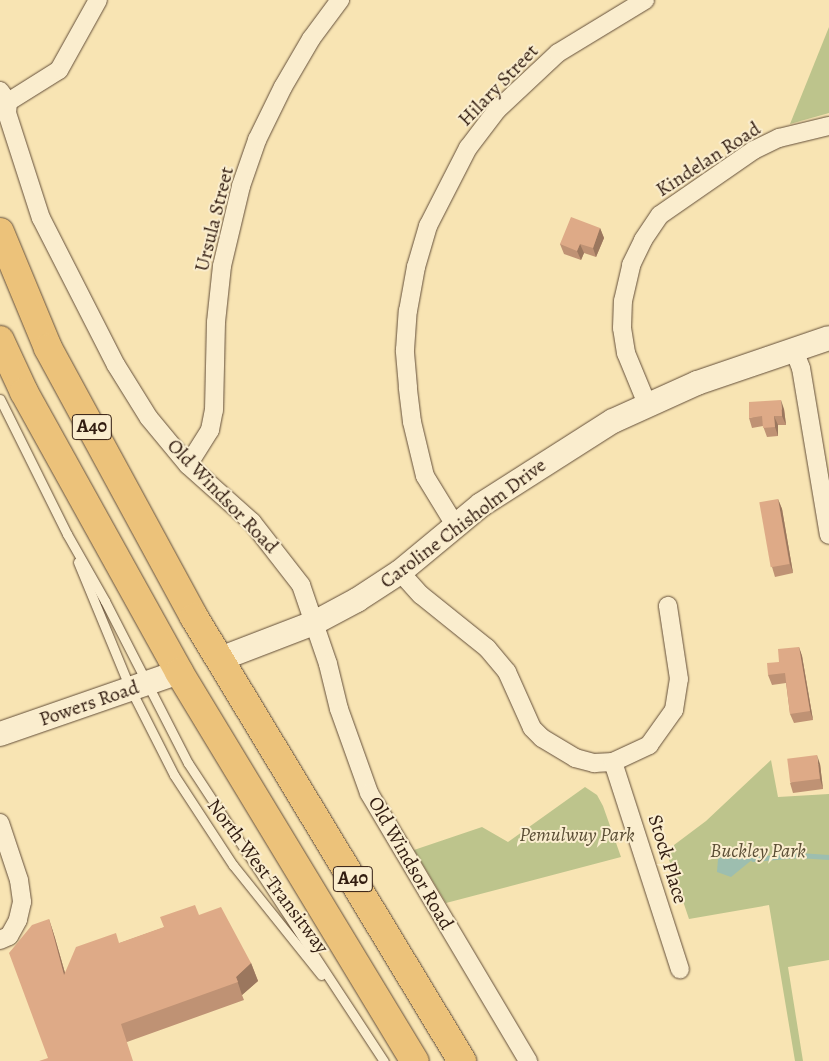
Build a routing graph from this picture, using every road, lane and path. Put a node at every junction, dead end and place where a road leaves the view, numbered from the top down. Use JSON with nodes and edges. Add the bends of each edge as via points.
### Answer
{"nodes":[{"id":1,"x":98,"y":0,"type":"edge"},
{"id":2,"x":340,"y":0,"type":"edge"},
{"id":3,"x":645,"y":0,"type":"edge"},
{"id":4,"x":4,"y":97,"type":"edge"},
{"id":5,"x":829,"y":126,"type":"edge"},
{"id":6,"x":0,"y":232,"type":"edge"},
{"id":7,"x":829,"y":338,"type":"edge"},
{"id":8,"x":0,"y":340,"type":"edge"},
{"id":9,"x":794,"y":350,"type":"junction"},
{"id":10,"x":0,"y":399,"type":"edge"},
{"id":11,"x":647,"y":404,"type":"junction"},
{"id":12,"x":188,"y":466,"type":"junction"},
{"id":13,"x":455,"y":525,"type":"junction"},
{"id":14,"x":828,"y":525,"type":"edge"},
{"id":15,"x":67,"y":534,"type":"junction"},
{"id":16,"x":400,"y":572,"type":"junction"},
{"id":17,"x":668,"y":606,"type":"dead end"},
{"id":18,"x":314,"y":623,"type":"junction"},
{"id":19,"x":220,"y":659,"type":"junction"},
{"id":20,"x":179,"y":672,"type":"junction"},
{"id":21,"x":139,"y":685,"type":"junction"},
{"id":22,"x":0,"y":734,"type":"edge"},
{"id":23,"x":613,"y":762,"type":"junction"},
{"id":24,"x":0,"y":823,"type":"edge"},
{"id":25,"x":0,"y":940,"type":"edge"},
{"id":26,"x":680,"y":969,"type":"dead end"},
{"id":27,"x":353,"y":1014,"type":"junction"},
{"id":28,"x":384,"y":1061,"type":"edge"},
{"id":29,"x":415,"y":1061,"type":"edge"},
{"id":30,"x":462,"y":1061,"type":"edge"},
{"id":31,"x":528,"y":1061,"type":"edge"}],
"edges":[{"from":1,"to":4,"type":"street","via":[[59,70]]},
{"from":2,"to":12,"type":"street","name":"Ursula Street","via":[[311,39],[283,87],[257,140],[244,177],[222,266],[216,322],[214,410],[210,430]]},
{"from":3,"to":13,"type":"street","name":"Hilary Street","via":[[558,53],[497,110],[468,148],[428,226],[408,311],[405,350],[408,387],[412,422],[425,476]]},
{"from":4,"to":12,"type":"street","name":"Old Windsor Road","via":[[41,218],[116,365],[149,418]]},
{"from":5,"to":11,"type":"street","name":"Kindelan Road","via":[[780,138],[754,150],[660,215],[643,240],[631,265],[623,301],[622,328],[626,353]]},
{"from":6,"to":19,"type":"highway","number":"A40","via":[[48,348]]},
{"from":7,"to":9,"type":"main road","name":"Caroline Chisholm Drive"},
{"from":8,"to":20,"type":"highway","number":"A40","via":[[24,392]]},
{"from":9,"to":11,"type":"main road","name":"Caroline Chisholm Drive"},
{"from":9,"to":14,"type":"street","via":[[801,368]]},
{"from":10,"to":15,"type":"lane","name":"North West Transitway"},
{"from":11,"to":13,"type":"main road","name":"Caroline Chisholm Drive","via":[[550,458]]},
{"from":12,"to":18,"type":"street","name":"Old Windsor Road","via":[[252,522],[283,558],[306,594]]},
{"from":13,"to":16,"type":"main road","name":"Caroline Chisholm Drive"},
{"from":15,"to":21,"type":"lane","name":"North West Transitway"},
{"from":15,"to":21,"type":"lane","name":"North West Transitway"},
{"from":16,"to":18,"type":"main road","name":"Caroline Chisholm Drive"},
{"from":16,"to":23,"type":"street","via":[[421,594],[488,648],[506,672],[532,728],[542,738],[575,758],[594,763]]},
{"from":17,"to":23,"type":"street","via":[[679,678],[674,710],[649,745]]},
{"from":18,"to":19,"type":"main road","name":"Caroline Chisholm Drive"},
{"from":18,"to":31,"type":"street","name":"Old Windsor Road","via":[[339,709],[369,793]]},
{"from":19,"to":20,"type":"highway","name":"Caroline Chisholm Drive"},
{"from":19,"to":30,"type":"highway","number":"A40"},
{"from":20,"to":21,"type":"main road","name":"Powers Road"},
{"from":20,"to":29,"type":"highway","number":"A40"},
{"from":21,"to":22,"type":"main road","name":"Powers Road"},
{"from":21,"to":27,"type":"lane","name":"North West Transitway","via":[[216,808]]},
{"from":21,"to":27,"type":"lane","name":"North West Transitway","via":[[174,775],[202,820],[251,888]]},
{"from":23,"to":26,"type":"street","name":"Stock Place"},
{"from":24,"to":25,"type":"street","via":[[19,880],[22,902],[18,920],[9,936]]},
{"from":27,"to":28,"type":"lane","name":"North West Transitway"}]}
